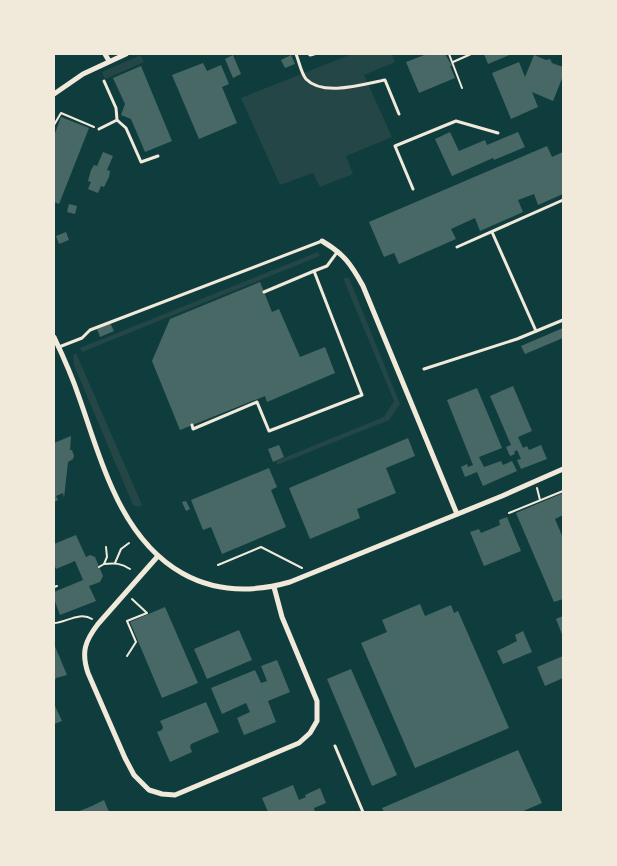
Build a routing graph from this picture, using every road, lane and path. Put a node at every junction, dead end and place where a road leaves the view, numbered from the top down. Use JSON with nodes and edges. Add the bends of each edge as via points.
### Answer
{"nodes":[{"id":1,"x":105,"y":54,"type":"edge"},
{"id":2,"x":126,"y":54,"type":"edge"},
{"id":3,"x":296,"y":54,"type":"edge"},
{"id":4,"x":309,"y":54,"type":"edge"},
{"id":5,"x":314,"y":54,"type":"edge"},
{"id":6,"x":448,"y":54,"type":"edge"},
{"id":7,"x":471,"y":54,"type":"edge"},
{"id":8,"x":109,"y":61,"type":"junction"},
{"id":9,"x":451,"y":62,"type":"junction"},
{"id":10,"x":104,"y":81,"type":"dead end"},
{"id":11,"x":462,"y":88,"type":"dead end"},
{"id":12,"x":54,"y":94,"type":"edge"},
{"id":13,"x":399,"y":114,"type":"dead end"},
{"id":14,"x":117,"y":120,"type":"junction"},
{"id":15,"x":54,"y":126,"type":"edge"},
{"id":16,"x":99,"y":129,"type":"joint"},
{"id":17,"x":498,"y":133,"type":"dead end"},
{"id":18,"x":158,"y":156,"type":"dead end"},
{"id":19,"x":413,"y":189,"type":"dead end"},
{"id":20,"x":563,"y":200,"type":"edge"},
{"id":21,"x":492,"y":232,"type":"junction"},
{"id":22,"x":322,"y":241,"type":"joint"},
{"id":23,"x":457,"y":247,"type":"dead end"},
{"id":24,"x":339,"y":251,"type":"junction"},
{"id":25,"x":314,"y":271,"type":"junction"},
{"id":26,"x":264,"y":292,"type":"dead end"},
{"id":27,"x":563,"y":320,"type":"edge"},
{"id":28,"x":536,"y":331,"type":"junction"},
{"id":29,"x":54,"y":337,"type":"edge"},
{"id":30,"x":58,"y":347,"type":"junction"},
{"id":31,"x":424,"y":369,"type":"dead end"},
{"id":32,"x":192,"y":425,"type":"dead end"},
{"id":33,"x":563,"y":469,"type":"edge"},
{"id":34,"x":537,"y":488,"type":"dead end"},
{"id":35,"x":563,"y":491,"type":"edge"},
{"id":36,"x":540,"y":500,"type":"junction"},
{"id":37,"x":509,"y":513,"type":"dead end"},
{"id":38,"x":457,"y":514,"type":"junction"},
{"id":39,"x":129,"y":543,"type":"dead end"},
{"id":40,"x":106,"y":547,"type":"dead end"},
{"id":41,"x":158,"y":556,"type":"junction"},
{"id":42,"x":115,"y":563,"type":"junction"},
{"id":43,"x":104,"y":564,"type":"junction"},
{"id":44,"x":218,"y":565,"type":"dead end"},
{"id":45,"x":99,"y":567,"type":"dead end"},
{"id":46,"x":130,"y":569,"type":"dead end"},
{"id":47,"x":310,"y":575,"type":"junction"},
{"id":48,"x":57,"y":586,"type":"dead end"},
{"id":49,"x":54,"y":587,"type":"edge"},
{"id":50,"x":274,"y":587,"type":"junction"},
{"id":51,"x":132,"y":599,"type":"dead end"},
{"id":52,"x":54,"y":623,"type":"edge"},
{"id":53,"x":98,"y":624,"type":"junction"},
{"id":54,"x":127,"y":656,"type":"dead end"},
{"id":55,"x":335,"y":746,"type":"dead end"},
{"id":56,"x":362,"y":812,"type":"edge"}],
"edges":[{"from":1,"to":8,"type":"street"},
{"from":2,"to":8,"type":"street"},
{"from":3,"to":13,"type":"lane","via":[[306,79],[321,88],[342,88],[385,80]]},
{"from":4,"to":5,"type":"lane"},
{"from":6,"to":9,"type":"path"},
{"from":7,"to":9,"type":"path"},
{"from":8,"to":12,"type":"street"},
{"from":9,"to":11,"type":"path"},
{"from":10,"to":14,"type":"lane","via":[[116,108]]},
{"from":14,"to":16,"type":"lane"},
{"from":14,"to":18,"type":"lane","via":[[126,128],[142,162]]},
{"from":15,"to":16,"type":"path","via":[[61,113]]},
{"from":17,"to":19,"type":"lane","via":[[456,121],[395,146]]},
{"from":20,"to":21,"type":"lane"},
{"from":21,"to":23,"type":"lane"},
{"from":21,"to":28,"type":"lane"},
{"from":22,"to":24,"type":"street"},
{"from":22,"to":30,"type":"lane","via":[[90,330],[82,338]]},
{"from":24,"to":25,"type":"lane","via":[[326,266]]},
{"from":24,"to":38,"type":"street","via":[[363,286]]},
{"from":25,"to":26,"type":"lane"},
{"from":25,"to":32,"type":"lane","via":[[362,395],[269,431],[257,402],[194,429]]},
{"from":27,"to":28,"type":"lane"},
{"from":28,"to":31,"type":"lane"},
{"from":29,"to":30,"type":"street"},
{"from":30,"to":41,"type":"street","via":[[123,512]]},
{"from":33,"to":38,"type":"street"},
{"from":34,"to":36,"type":"path"},
{"from":35,"to":36,"type":"path"},
{"from":36,"to":37,"type":"path"},
{"from":38,"to":47,"type":"street"},
{"from":39,"to":42,"type":"path","via":[[121,549]]},
{"from":40,"to":43,"type":"path"},
{"from":41,"to":50,"type":"street","via":[[193,579],[225,589]]},
{"from":41,"to":53,"type":"street"},
{"from":42,"to":43,"type":"path"},
{"from":42,"to":46,"type":"path"},
{"from":43,"to":45,"type":"path"},
{"from":44,"to":47,"type":"path","via":[[261,547]]},
{"from":47,"to":50,"type":"street"},
{"from":48,"to":49,"type":"path"},
{"from":50,"to":53,"type":"street","via":[[282,618],[317,701],[317,721],[299,743],[175,795],[149,790],[134,775],[125,758],[85,664],[84,649]]},
{"from":51,"to":54,"type":"path","via":[[147,613],[127,621],[136,642]]},
{"from":52,"to":53,"type":"path","via":[[88,616]]},
{"from":55,"to":56,"type":"lane"}]}
